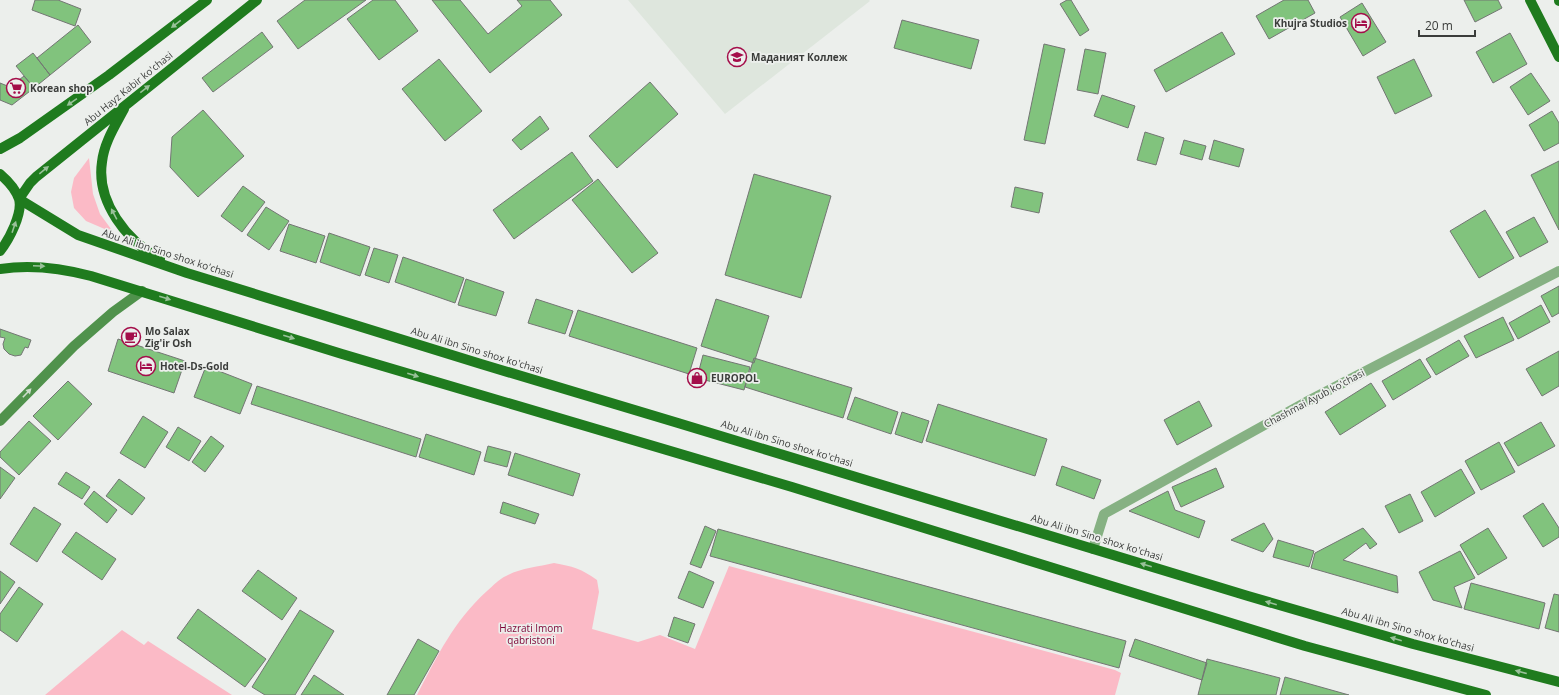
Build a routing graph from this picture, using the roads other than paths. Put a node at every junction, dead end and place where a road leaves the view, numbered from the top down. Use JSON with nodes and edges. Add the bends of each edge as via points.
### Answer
{"nodes":[{"id":1,"x":207,"y":0,"type":"edge"},
{"id":2,"x":257,"y":0,"type":"edge"},
{"id":3,"x":1530,"y":0,"type":"edge"},
{"id":4,"x":1559,"y":57,"type":"edge"},
{"id":5,"x":126,"y":104,"type":"junction"},
{"id":6,"x":0,"y":149,"type":"edge"},
{"id":7,"x":0,"y":174,"type":"edge"},
{"id":8,"x":19,"y":199,"type":"junction"},
{"id":9,"x":0,"y":251,"type":"edge"},
{"id":10,"x":0,"y":269,"type":"edge"},
{"id":11,"x":1559,"y":272,"type":"edge"},
{"id":12,"x":187,"y":273,"type":"junction"},
{"id":13,"x":142,"y":291,"type":"junction"},
{"id":14,"x":0,"y":421,"type":"edge"},
{"id":15,"x":1093,"y":549,"type":"junction"},
{"id":16,"x":1559,"y":682,"type":"edge"},
{"id":17,"x":1486,"y":695,"type":"edge"}],
"edges":[{"from":1,"to":6,"type":"main road","name":"Abu Hayz Kabir ko'chasi","one_way":true,"via":[[109,75],[20,138]]},
{"from":5,"to":2,"type":"main road","name":"Abu Hayz Kabir ko'chasi","one_way":true},
{"from":3,"to":4,"type":"main road"},
{"from":8,"to":5,"type":"main road","name":"Abu Hayz Kabir ko'chasi","one_way":true,"via":[[36,177]]},
{"from":12,"to":5,"type":"main road","one_way":true,"via":[[152,254],[134,240],[119,223],[107,200],[101,179],[102,161],[109,137]]},
{"from":7,"to":8,"type":"main road","via":[[8,181]]},
{"from":9,"to":8,"type":"main road","one_way":true,"via":[[12,232]]},
{"from":8,"to":12,"type":"main road","name":"Abu Ali ibn Sino shox ko'chasi","via":[[78,235]]},
{"from":10,"to":13,"type":"main road","one_way":true,"via":[[28,266],[54,268]]},
{"from":11,"to":15,"type":"street","name":"Chashmai Ayub ko'chasi","via":[[1306,402],[1104,514]]},
{"from":12,"to":15,"type":"main road","name":"Abu Ali ibn Sino shox ko'chasi"},
{"from":14,"to":13,"type":"main road","one_way":true,"via":[[74,346]]},
{"from":13,"to":17,"type":"main road","one_way":true,"via":[[342,354],[792,487],[1305,646]]},
{"from":16,"to":15,"type":"main road","name":"Abu Ali ibn Sino shox ko'chasi","one_way":true,"via":[[1413,644]]}]}
